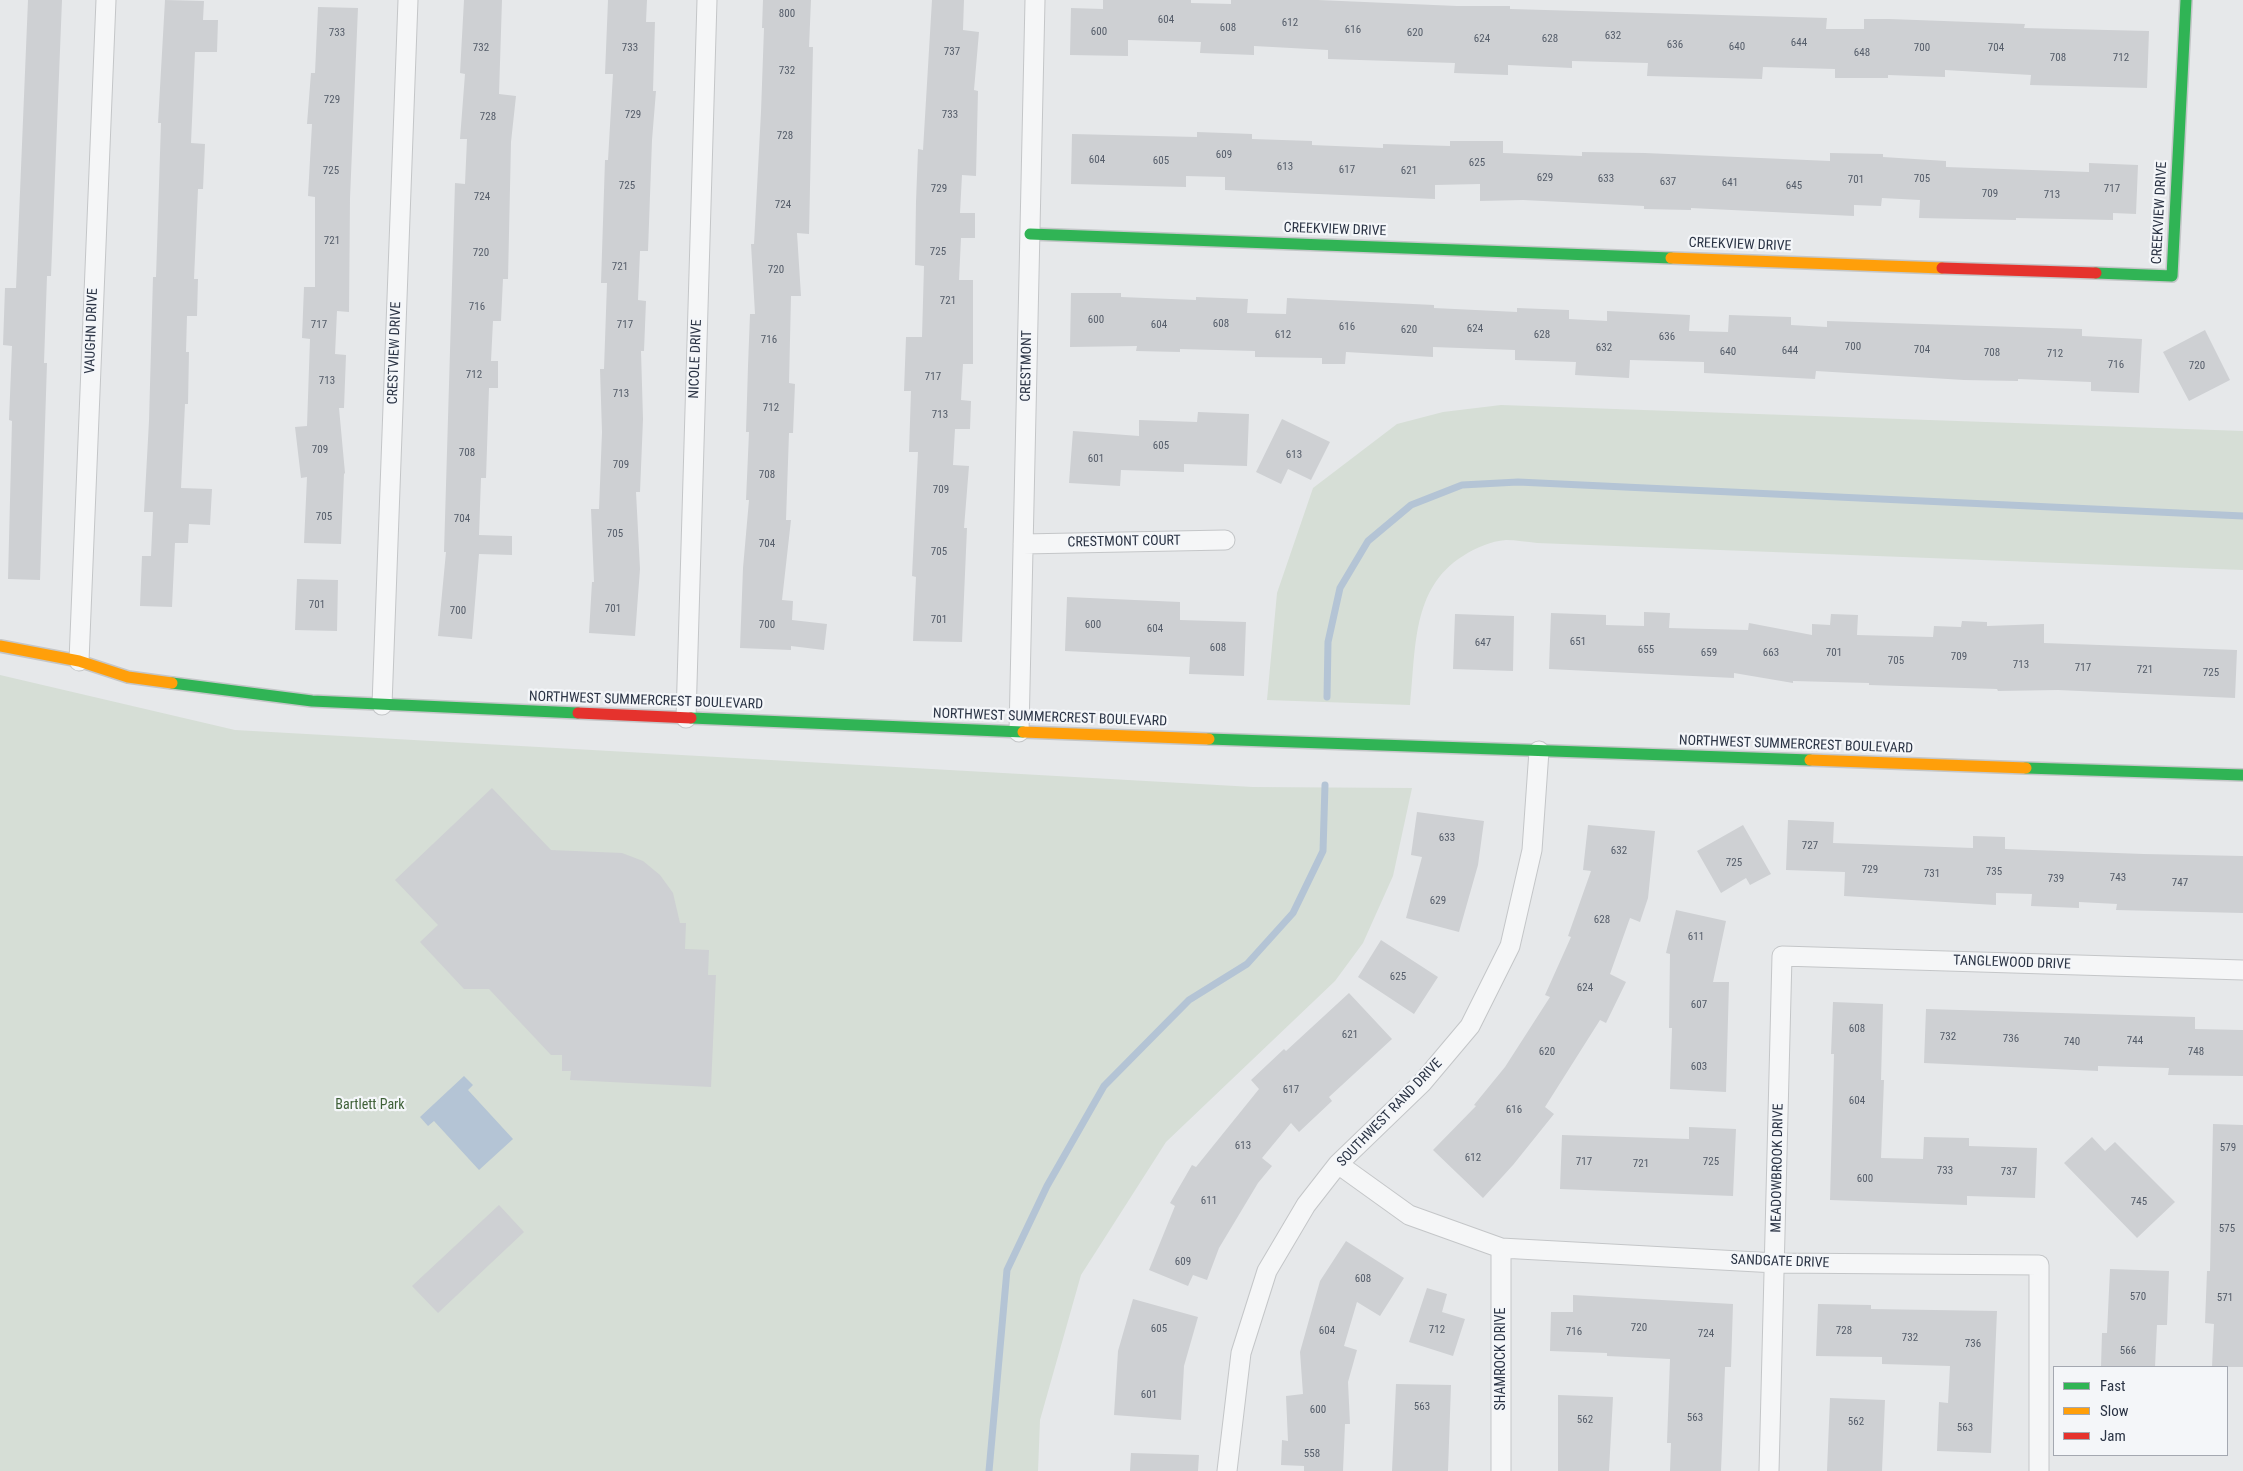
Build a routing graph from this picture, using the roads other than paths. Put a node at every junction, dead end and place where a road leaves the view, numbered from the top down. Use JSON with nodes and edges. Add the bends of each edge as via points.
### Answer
{"nodes":[{"id":1,"x":106,"y":0,"type":"edge"},
{"id":2,"x":408,"y":0,"type":"edge"},
{"id":3,"x":707,"y":0,"type":"edge"},
{"id":4,"x":1035,"y":0,"type":"edge"},
{"id":5,"x":2186,"y":0,"type":"edge"},
{"id":6,"x":1030,"y":234,"type":"junction"},
{"id":7,"x":1225,"y":540,"type":"dead end"},
{"id":8,"x":1023,"y":544,"type":"junction"},
{"id":9,"x":0,"y":646,"type":"edge"},
{"id":10,"x":79,"y":661,"type":"junction"},
{"id":11,"x":382,"y":705,"type":"junction"},
{"id":12,"x":686,"y":718,"type":"junction"},
{"id":13,"x":1020,"y":732,"type":"junction"},
{"id":14,"x":1539,"y":751,"type":"junction"},
{"id":15,"x":2243,"y":775,"type":"edge"},
{"id":16,"x":1782,"y":956,"type":"joint"},
{"id":17,"x":2243,"y":970,"type":"edge"},
{"id":18,"x":1338,"y":1164,"type":"junction"},
{"id":19,"x":1501,"y":1248,"type":"junction"},
{"id":20,"x":1776,"y":1263,"type":"junction"},
{"id":21,"x":1226,"y":1471,"type":"edge"},
{"id":22,"x":1501,"y":1471,"type":"edge"},
{"id":23,"x":1769,"y":1471,"type":"edge"},
{"id":24,"x":2039,"y":1471,"type":"edge"}],
"edges":[{"from":1,"to":10,"type":"street","name":"VAUGHN DRIVE"},
{"from":2,"to":11,"type":"street","name":"CRESTVIEW DRIVE"},
{"from":3,"to":12,"type":"street","name":"NICOLE DRIVE"},
{"from":4,"to":6,"type":"street","name":"CRESTMONT"},
{"from":5,"to":6,"type":"street","name":"CREEKVIEW DRIVE","via":[[2172,276]]},
{"from":6,"to":8,"type":"street","name":"CRESTMONT"},
{"from":7,"to":8,"type":"street","name":"CRESTMONT COURT"},
{"from":8,"to":13,"type":"street","name":"CRESTMONT"},
{"from":9,"to":10,"type":"street","name":"NORTHWEST SUMMERCREST BOULEVARD"},
{"from":10,"to":11,"type":"street","name":"NORTHWEST SUMMERCREST BOULEVARD","via":[[128,678],[312,701]]},
{"from":11,"to":12,"type":"street","name":"NORTHWEST SUMMERCREST BOULEVARD"},
{"from":12,"to":13,"type":"street","name":"NORTHWEST SUMMERCREST BOULEVARD"},
{"from":13,"to":14,"type":"street","name":"NORTHWEST SUMMERCREST BOULEVARD"},
{"from":14,"to":15,"type":"street","name":"NORTHWEST SUMMERCREST BOULEVARD"},
{"from":14,"to":18,"type":"street","name":"SOUTHWEST RAND DRIVE","via":[[1532,850],[1510,946],[1470,1026],[1422,1083]]},
{"from":16,"to":17,"type":"street","name":"TANGLEWOOD DRIVE"},
{"from":16,"to":20,"type":"street","name":"MEADOWBROOK DRIVE"},
{"from":18,"to":19,"type":"street","name":"SANDGATE DRIVE","via":[[1409,1215]]},
{"from":18,"to":21,"type":"street","name":"SOUTHWEST RAND DRIVE","via":[[1306,1205],[1267,1271],[1242,1353]]},
{"from":19,"to":20,"type":"street","name":"SANDGATE DRIVE"},
{"from":19,"to":22,"type":"street","name":"SHAMROCK DRIVE"},
{"from":20,"to":23,"type":"street","name":"MEADOWBROOK DRIVE"},
{"from":20,"to":24,"type":"street","name":"SANDGATE DRIVE","via":[[2039,1266]]}]}
